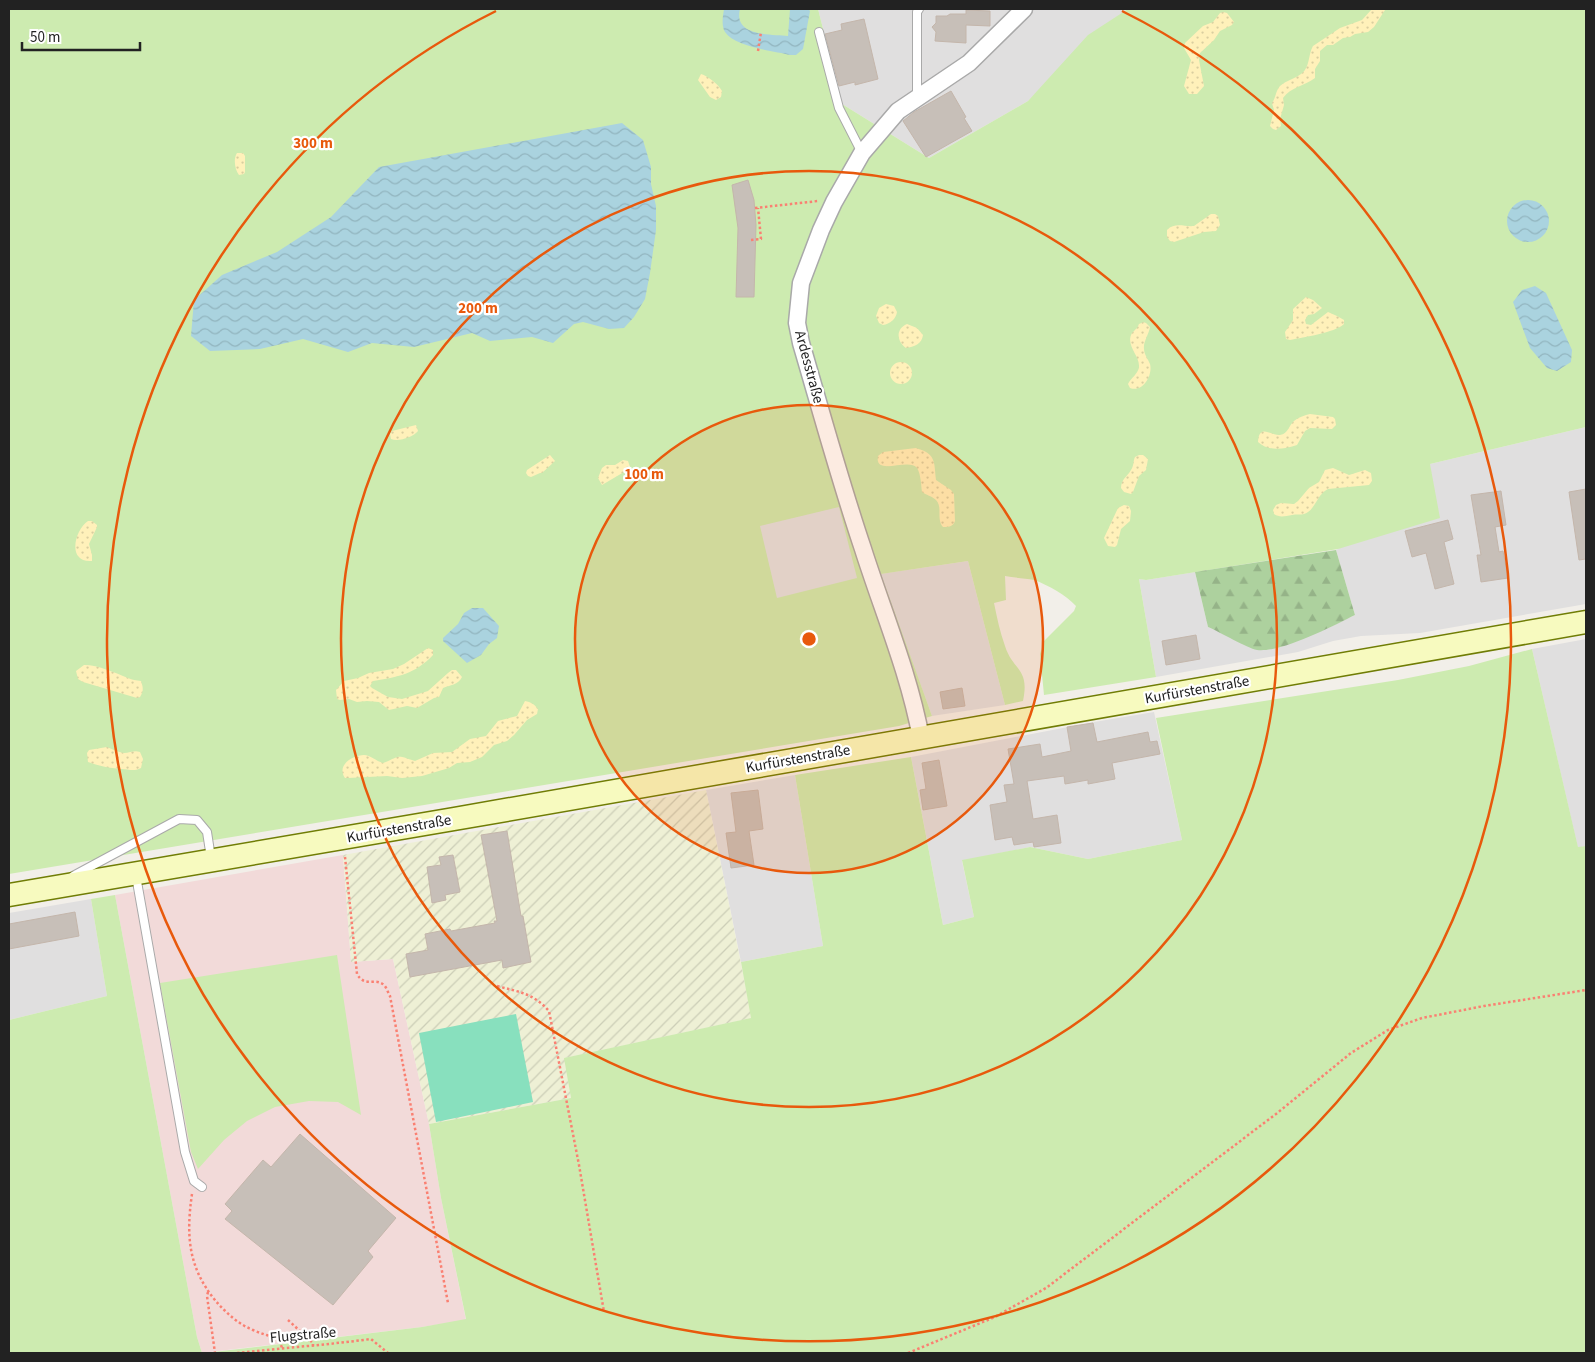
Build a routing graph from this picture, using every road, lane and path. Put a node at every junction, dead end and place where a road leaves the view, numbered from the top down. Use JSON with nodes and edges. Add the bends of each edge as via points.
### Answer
{"nodes":[{"id":1,"x":919,"y":9,"type":"edge"},
{"id":2,"x":1024,"y":9,"type":"edge"},
{"id":3,"x":761,"y":32,"type":"dead end"},
{"id":4,"x":819,"y":32,"type":"dead end"},
{"id":5,"x":758,"y":52,"type":"dead end"},
{"id":6,"x":917,"y":98,"type":"junction"},
{"id":7,"x":862,"y":153,"type":"junction"},
{"id":8,"x":834,"y":202,"type":"junction"},
{"id":9,"x":751,"y":240,"type":"dead end"},
{"id":10,"x":1586,"y":622,"type":"edge"},
{"id":11,"x":921,"y":738,"type":"junction"},
{"id":12,"x":343,"y":838,"type":"junction"},
{"id":13,"x":211,"y":860,"type":"junction"},
{"id":14,"x":136,"y":874,"type":"junction"},
{"id":15,"x":57,"y":887,"type":"junction"},
{"id":16,"x":9,"y":895,"type":"edge"},
{"id":17,"x":497,"y":986,"type":"dead end"},
{"id":18,"x":1586,"y":990,"type":"edge"},
{"id":19,"x":194,"y":1181,"type":"junction"},
{"id":20,"x":202,"y":1187,"type":"dead end"},
{"id":21,"x":208,"y":1292,"type":"junction"},
{"id":22,"x":448,"y":1303,"type":"dead end"},
{"id":23,"x":604,"y":1312,"type":"dead end"},
{"id":24,"x":288,"y":1320,"type":"dead end"},
{"id":25,"x":313,"y":1346,"type":"junction"},
{"id":26,"x":282,"y":1348,"type":"junction"},
{"id":27,"x":215,"y":1353,"type":"edge"},
{"id":28,"x":237,"y":1353,"type":"edge"},
{"id":29,"x":388,"y":1353,"type":"edge"},
{"id":30,"x":908,"y":1353,"type":"edge"}],
"edges":[{"from":1,"to":6,"type":"lane"},
{"from":2,"to":6,"type":"street","name":"Ardesstraße","via":[[969,63]]},
{"from":3,"to":5,"type":"path"},
{"from":4,"to":7,"type":"lane","via":[[839,108]]},
{"from":6,"to":7,"type":"street","name":"Ardesstraße","via":[[898,111]]},
{"from":7,"to":8,"type":"street","name":"Ardesstraße"},
{"from":8,"to":9,"type":"path","via":[[823,200],[756,208],[760,238]]},
{"from":8,"to":11,"type":"street","name":"Ardesstraße","via":[[801,283],[797,323],[862,547],[905,672]]},
{"from":10,"to":11,"type":"main road","name":"Kurfürstenstraße"},
{"from":11,"to":12,"type":"main road","name":"Kurfürstenstraße"},
{"from":12,"to":13,"type":"main road","name":"Kurfürstenstraße"},
{"from":12,"to":22,"type":"path","via":[[357,974],[364,982],[382,983],[390,996]]},
{"from":13,"to":14,"type":"main road","name":"Kurfürstenstraße"},
{"from":13,"to":15,"type":"lane","via":[[207,832],[197,820],[179,819]]},
{"from":14,"to":15,"type":"main road","name":"Kurfürstenstraße"},
{"from":14,"to":19,"type":"lane","via":[[185,1152]]},
{"from":15,"to":16,"type":"main road","name":"Kurfürstenstraße"},
{"from":17,"to":23,"type":"path","via":[[528,994],[540,1000],[550,1011]]},
{"from":18,"to":30,"type":"path","via":[[1422,1018],[1388,1030],[1351,1053],[1046,1288],[995,1317]]},
{"from":19,"to":20,"type":"lane"},
{"from":19,"to":21,"type":"path","via":[[190,1206],[191,1252]]},
{"from":21,"to":26,"type":"path","via":[[229,1316],[252,1330],[279,1339]]},
{"from":21,"to":27,"type":"path"},
{"from":24,"to":25,"type":"path"},
{"from":25,"to":26,"type":"path","name":"Flugstraße"},
{"from":25,"to":29,"type":"path","name":"Flugstraße","via":[[371,1339]]},
{"from":26,"to":28,"type":"path","name":"Flugstraße"}]}
